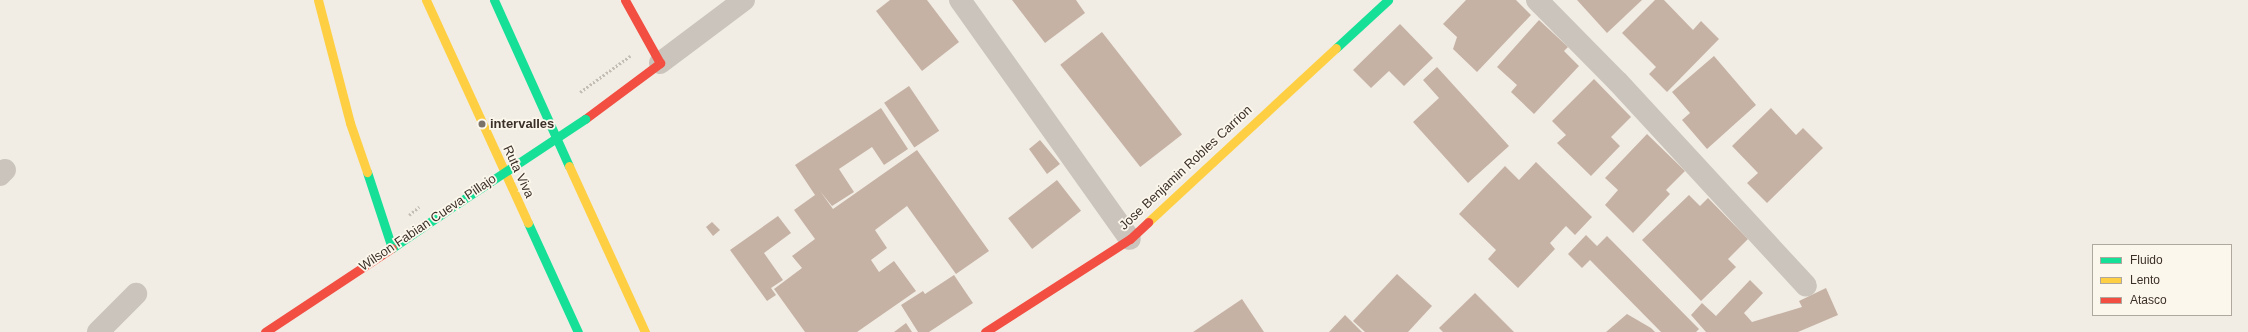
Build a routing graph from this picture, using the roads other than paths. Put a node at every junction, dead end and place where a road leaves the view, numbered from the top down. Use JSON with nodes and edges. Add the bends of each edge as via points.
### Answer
{"nodes":[{"id":1,"x":318,"y":0,"type":"edge"},
{"id":2,"x":426,"y":0,"type":"edge"},
{"id":3,"x":494,"y":0,"type":"edge"},
{"id":4,"x":625,"y":0,"type":"edge"},
{"id":5,"x":744,"y":0,"type":"edge"},
{"id":6,"x":960,"y":0,"type":"edge"},
{"id":7,"x":1388,"y":0,"type":"edge"},
{"id":8,"x":1537,"y":0,"type":"edge"},
{"id":9,"x":660,"y":63,"type":"junction"},
{"id":10,"x":1130,"y":238,"type":"junction"},
{"id":11,"x":392,"y":248,"type":"junction"},
{"id":12,"x":1806,"y":286,"type":"dead end"},
{"id":13,"x":136,"y":294,"type":"dead end"},
{"id":14,"x":98,"y":332,"type":"edge"},
{"id":15,"x":265,"y":332,"type":"edge"},
{"id":16,"x":578,"y":332,"type":"edge"},
{"id":17,"x":645,"y":332,"type":"edge"},
{"id":18,"x":985,"y":332,"type":"edge"}],
"edges":[{"from":1,"to":11,"type":"main road","via":[[350,123]]},
{"from":2,"to":16,"type":"main road","name":"Ruta Viva"},
{"from":3,"to":17,"type":"main road"},
{"from":4,"to":9,"type":"main road"},
{"from":5,"to":9,"type":"street","name":"Wilson Fabian Cueva Pillajo"},
{"from":6,"to":10,"type":"street"},
{"from":7,"to":10,"type":"main road","name":"Jose Benjamin Robles Carrion"},
{"from":8,"to":12,"type":"street","via":[[1618,82]]},
{"from":9,"to":11,"type":"main road","name":"Wilson Fabian Cueva Pillajo","bridge":true,"via":[[585,119]]},
{"from":10,"to":18,"type":"main road","name":"Jose Benjamin Robles Carrion"},
{"from":11,"to":15,"type":"main road","name":"Wilson Fabian Cueva Pillajo"},
{"from":13,"to":14,"type":"street"}]}
